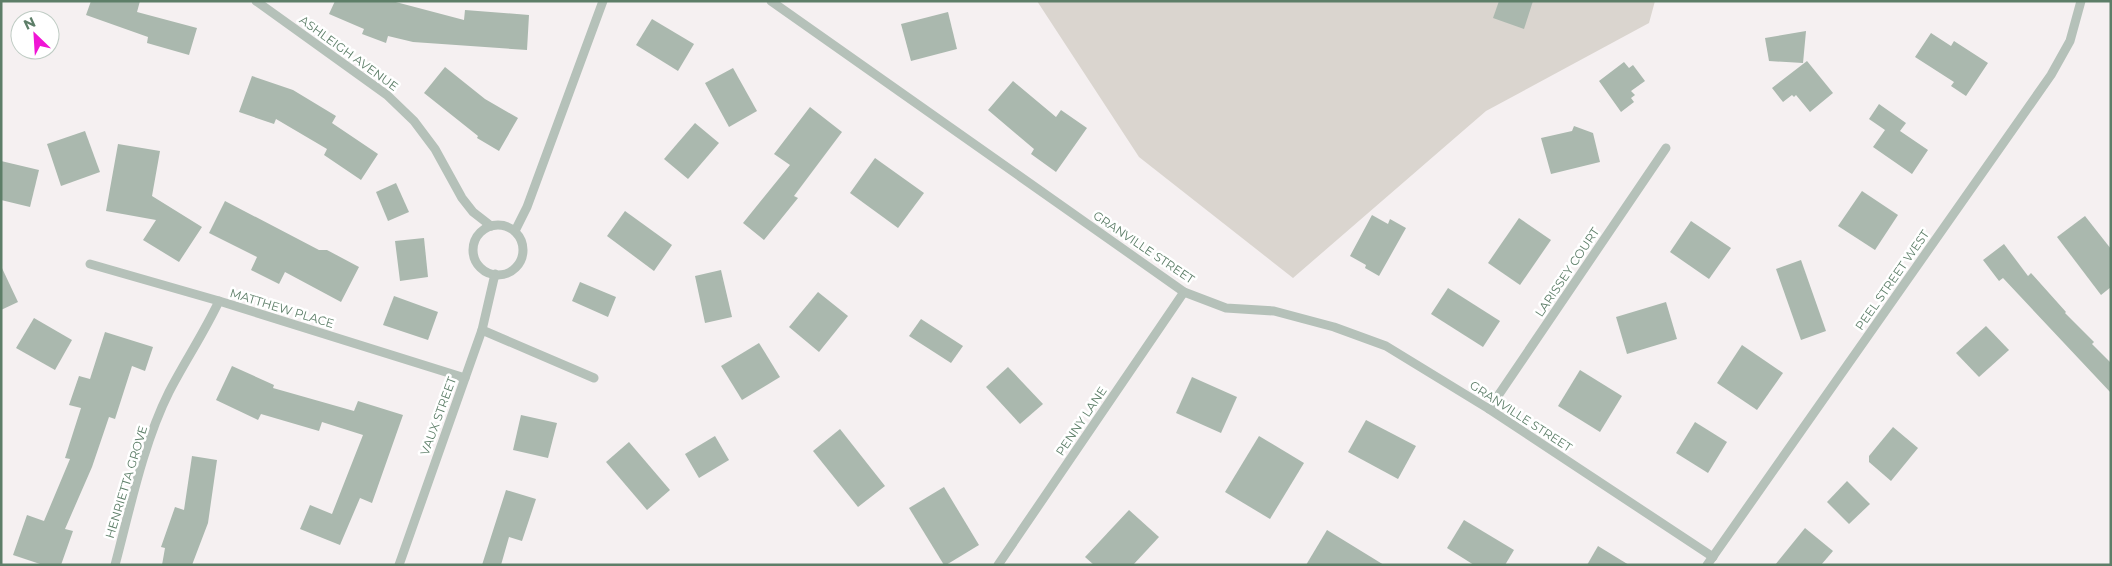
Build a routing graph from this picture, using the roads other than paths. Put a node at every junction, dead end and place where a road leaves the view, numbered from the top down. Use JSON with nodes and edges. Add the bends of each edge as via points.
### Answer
{"nodes":[{"id":1,"x":256,"y":1,"type":"edge"},
{"id":2,"x":603,"y":1,"type":"edge"},
{"id":3,"x":771,"y":1,"type":"edge"},
{"id":4,"x":2081,"y":1,"type":"edge"},
{"id":5,"x":1666,"y":148,"type":"dead end"},
{"id":6,"x":491,"y":226,"type":"junction"},
{"id":7,"x":515,"y":231,"type":"junction"},
{"id":8,"x":90,"y":264,"type":"dead end"},
{"id":9,"x":495,"y":274,"type":"junction"},
{"id":10,"x":1184,"y":292,"type":"junction"},
{"id":11,"x":219,"y":301,"type":"junction"},
{"id":12,"x":482,"y":330,"type":"junction"},
{"id":13,"x":466,"y":378,"type":"junction"},
{"id":14,"x":594,"y":378,"type":"dead end"},
{"id":15,"x":1489,"y":409,"type":"junction"},
{"id":16,"x":1710,"y":561,"type":"edge"},
{"id":17,"x":115,"y":565,"type":"edge"},
{"id":18,"x":399,"y":565,"type":"edge"},
{"id":19,"x":998,"y":565,"type":"edge"}],
"edges":[{"from":1,"to":6,"type":"street","name":"ASHLEIGH AVENUE","via":[[387,95],[414,121],[435,149],[462,198]]},
{"from":2,"to":7,"type":"street","via":[[527,207]]},
{"from":3,"to":10,"type":"street","name":"GRANVILLE STREET"},
{"from":4,"to":16,"type":"street","name":"PEEL STREET WEST","via":[[2070,40],[2051,75]]},
{"from":5,"to":15,"type":"street","name":"LARISSEY COURT"},
{"from":6,"to":7,"type":"street","via":[[500,225]]},
{"from":6,"to":9,"type":"street","via":[[478,236],[474,252],[480,266]]},
{"from":7,"to":9,"type":"street","via":[[523,245],[521,260],[510,271]]},
{"from":8,"to":11,"type":"street","name":"MATTHEW PLACE"},
{"from":9,"to":12,"type":"street","name":"VAUX STREET"},
{"from":10,"to":15,"type":"street","name":"GRANVILLE STREET","via":[[1226,308],[1274,311],[1334,327],[1386,346]]},
{"from":10,"to":19,"type":"street","name":"PENNY LANE"},
{"from":11,"to":13,"type":"street","name":"MATTHEW PLACE"},
{"from":11,"to":17,"type":"street","name":"HENRIETTA GROVE","via":[[169,393],[145,455]]},
{"from":12,"to":13,"type":"street","name":"VAUX STREET"},
{"from":12,"to":14,"type":"street"},
{"from":13,"to":18,"type":"street","name":"VAUX STREET"},
{"from":15,"to":16,"type":"street","name":"GRANVILLE STREET"}]}
